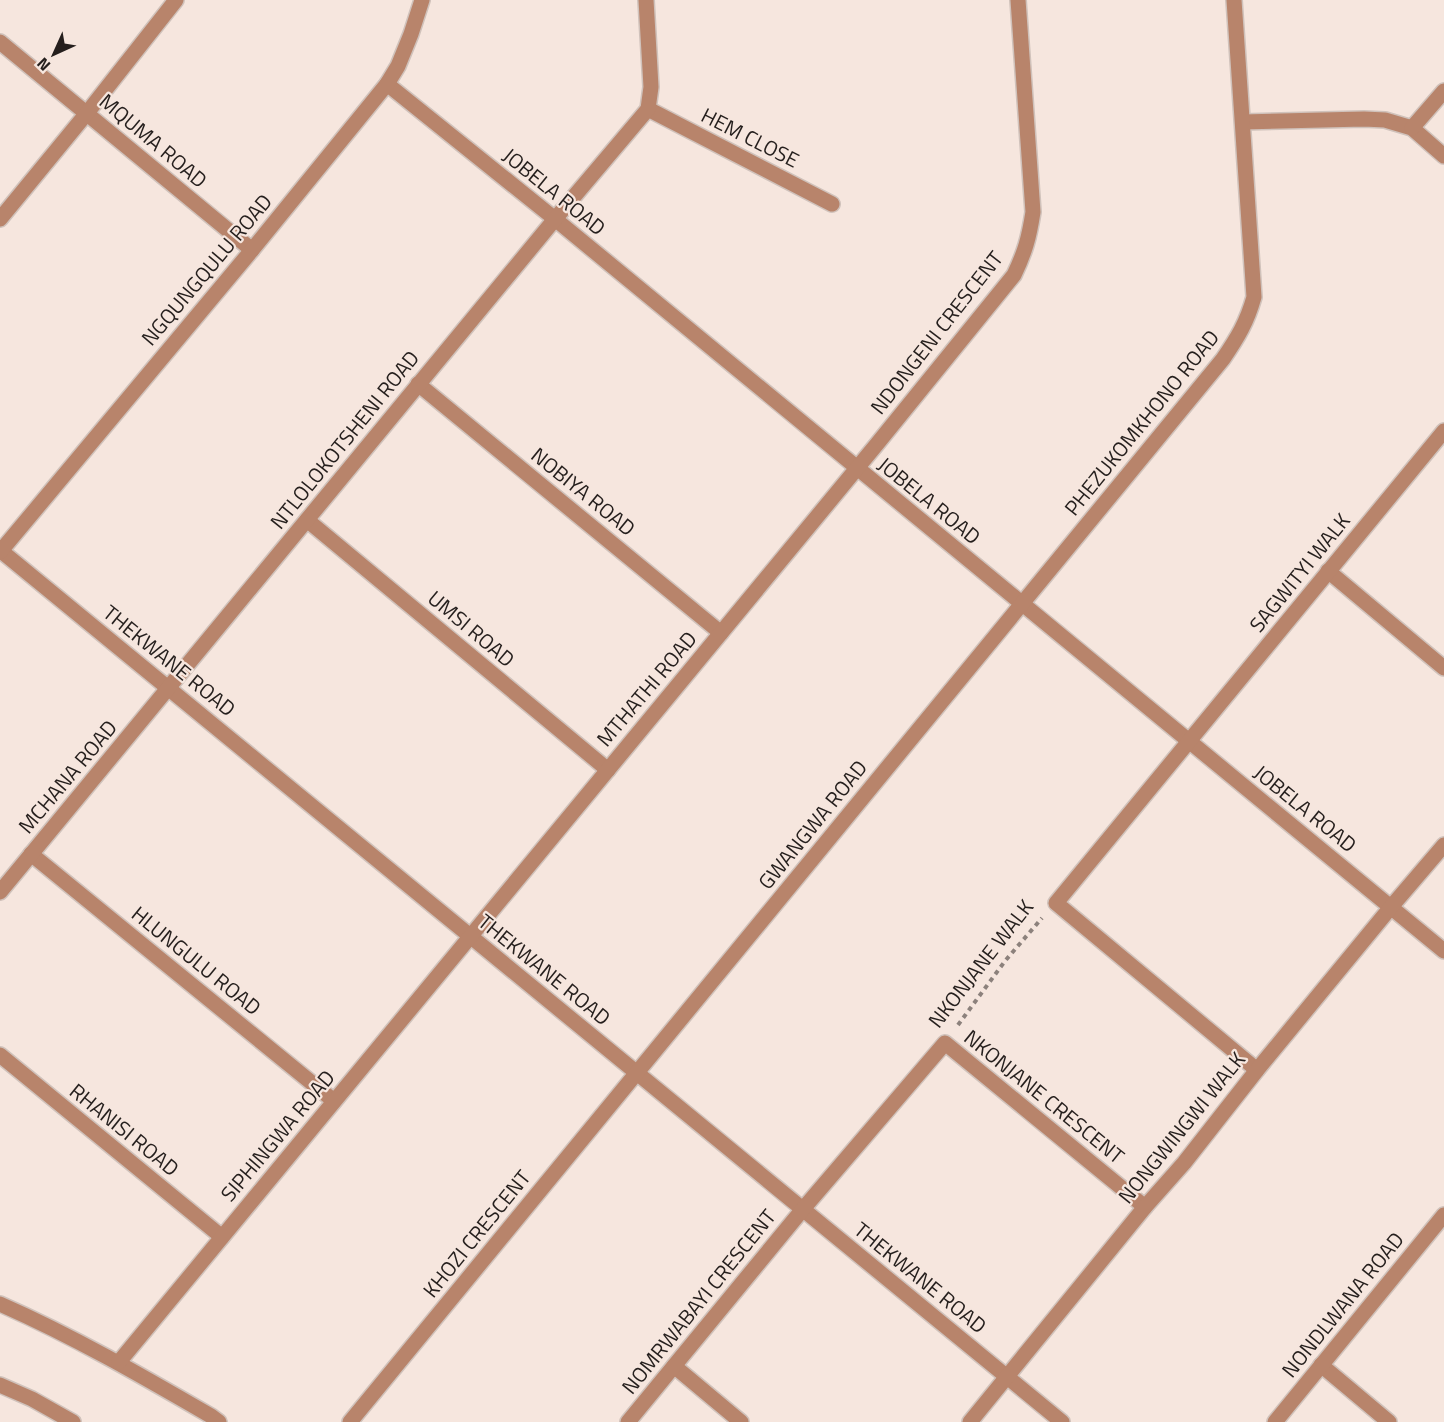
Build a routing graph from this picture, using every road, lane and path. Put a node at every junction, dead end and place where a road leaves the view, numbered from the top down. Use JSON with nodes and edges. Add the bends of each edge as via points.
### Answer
{"nodes":[{"id":1,"x":176,"y":0,"type":"edge"},
{"id":2,"x":422,"y":0,"type":"edge"},
{"id":3,"x":646,"y":0,"type":"edge"},
{"id":4,"x":1018,"y":0,"type":"edge"},
{"id":5,"x":1233,"y":0,"type":"edge"},
{"id":6,"x":0,"y":42,"type":"edge"},
{"id":7,"x":387,"y":84,"type":"junction"},
{"id":8,"x":1444,"y":91,"type":"edge"},
{"id":9,"x":648,"y":109,"type":"junction"},
{"id":10,"x":87,"y":113,"type":"junction"},
{"id":11,"x":1243,"y":122,"type":"junction"},
{"id":12,"x":1412,"y":128,"type":"junction"},
{"id":13,"x":1444,"y":156,"type":"edge"},
{"id":14,"x":832,"y":204,"type":"dead end"},
{"id":15,"x":0,"y":219,"type":"edge"},
{"id":16,"x":555,"y":219,"type":"junction"},
{"id":17,"x":252,"y":250,"type":"junction"},
{"id":18,"x":418,"y":384,"type":"junction"},
{"id":19,"x":1443,"y":435,"type":"edge"},
{"id":20,"x":856,"y":469,"type":"junction"},
{"id":21,"x":307,"y":520,"type":"junction"},
{"id":22,"x":0,"y":551,"type":"edge"},
{"id":23,"x":1328,"y":571,"type":"junction"},
{"id":24,"x":1022,"y":604,"type":"junction"},
{"id":25,"x":721,"y":633,"type":"junction"},
{"id":26,"x":1444,"y":668,"type":"edge"},
{"id":27,"x":168,"y":688,"type":"junction"},
{"id":28,"x":1189,"y":742,"type":"junction"},
{"id":29,"x":608,"y":770,"type":"junction"},
{"id":30,"x":1444,"y":845,"type":"edge"},
{"id":31,"x":31,"y":854,"type":"junction"},
{"id":32,"x":0,"y":892,"type":"edge"},
{"id":33,"x":1056,"y":903,"type":"junction"},
{"id":34,"x":1391,"y":907,"type":"junction"},
{"id":35,"x":470,"y":936,"type":"junction"},
{"id":36,"x":1444,"y":951,"type":"edge"},
{"id":37,"x":945,"y":1043,"type":"junction"},
{"id":38,"x":0,"y":1055,"type":"edge"},
{"id":39,"x":1257,"y":1070,"type":"junction"},
{"id":40,"x":637,"y":1073,"type":"junction"},
{"id":41,"x":334,"y":1101,"type":"junction"},
{"id":42,"x":1144,"y":1207,"type":"junction"},
{"id":43,"x":802,"y":1209,"type":"junction"},
{"id":44,"x":1444,"y":1215,"type":"edge"},
{"id":45,"x":222,"y":1237,"type":"junction"},
{"id":46,"x":0,"y":1304,"type":"edge"},
{"id":47,"x":119,"y":1362,"type":"junction"},
{"id":48,"x":1321,"y":1365,"type":"junction"},
{"id":49,"x":674,"y":1366,"type":"junction"},
{"id":50,"x":1007,"y":1377,"type":"junction"},
{"id":51,"x":0,"y":1385,"type":"edge"},
{"id":52,"x":73,"y":1422,"type":"edge"},
{"id":53,"x":219,"y":1422,"type":"edge"},
{"id":54,"x":350,"y":1422,"type":"edge"},
{"id":55,"x":628,"y":1422,"type":"edge"},
{"id":56,"x":741,"y":1422,"type":"edge"},
{"id":57,"x":970,"y":1422,"type":"edge"},
{"id":58,"x":1062,"y":1422,"type":"edge"},
{"id":59,"x":1275,"y":1422,"type":"edge"},
{"id":60,"x":1389,"y":1422,"type":"edge"}],
"edges":[{"from":1,"to":10,"type":"street"},
{"from":2,"to":7,"type":"street","name":"NGQUNGQULU ROAD","via":[[398,66]]},
{"from":3,"to":9,"type":"street","via":[[651,87]]},
{"from":4,"to":20,"type":"street","name":"NDONGENI CRESCENT","via":[[1033,212],[1024,253],[1014,275]]},
{"from":5,"to":11,"type":"street","name":"PHEZUKOMKHONO ROAD"},
{"from":6,"to":10,"type":"street","name":"MQUMA ROAD"},
{"from":7,"to":16,"type":"street","name":"JOBELA ROAD"},
{"from":7,"to":17,"type":"street","name":"NGQUNGQULU ROAD"},
{"from":8,"to":12,"type":"street"},
{"from":9,"to":14,"type":"street","name":"HEM CLOSE"},
{"from":9,"to":16,"type":"street","name":"NTLOLOKOTSHENI ROAD"},
{"from":10,"to":15,"type":"street"},
{"from":10,"to":17,"type":"street","name":"MQUMA ROAD"},
{"from":11,"to":12,"type":"street","via":[[1364,119]]},
{"from":11,"to":24,"type":"street","name":"PHEZUKOMKHONO ROAD","via":[[1254,297],[1249,317],[1223,359]]},
{"from":12,"to":13,"type":"street"},
{"from":16,"to":18,"type":"street","name":"NTLOLOKOTSHENI ROAD"},
{"from":16,"to":20,"type":"street","name":"JOBELA ROAD"},
{"from":17,"to":22,"type":"street","name":"NGQUNGQULU ROAD"},
{"from":18,"to":21,"type":"street","name":"NTLOLOKOTSHENI ROAD"},
{"from":18,"to":25,"type":"street","name":"NOBIYA ROAD"},
{"from":19,"to":23,"type":"street","name":"SAGWITYI WALK"},
{"from":20,"to":24,"type":"street","name":"JOBELA ROAD"},
{"from":20,"to":25,"type":"street","name":"MTHATHI ROAD"},
{"from":21,"to":27,"type":"street","name":"NTLOLOKOTSHENI ROAD"},
{"from":21,"to":29,"type":"street","name":"UMSI ROAD"},
{"from":22,"to":27,"type":"street","name":"THEKWANE ROAD"},
{"from":23,"to":26,"type":"street"},
{"from":23,"to":28,"type":"street","name":"SAGWITYI WALK"},
{"from":24,"to":28,"type":"street","name":"JOBELA ROAD"},
{"from":24,"to":40,"type":"street","name":"GWANGWA ROAD"},
{"from":25,"to":29,"type":"street","name":"MTHATHI ROAD"},
{"from":27,"to":31,"type":"street","name":"MCHANA ROAD"},
{"from":27,"to":35,"type":"street","name":"THEKWANE ROAD"},
{"from":28,"to":33,"type":"street","name":"NKONJANE WALK"},
{"from":28,"to":34,"type":"street","name":"JOBELA ROAD"},
{"from":29,"to":35,"type":"street","name":"MTHATHI ROAD"},
{"from":30,"to":34,"type":"street","name":"NONGWINGWI WALK"},
{"from":31,"to":32,"type":"street","name":"MCHANA ROAD"},
{"from":31,"to":41,"type":"street","name":"HLUNGULU ROAD"},
{"from":33,"to":37,"type":"path","name":"NKONJANE WALK","via":[[1005,961]]},
{"from":33,"to":39,"type":"street"},
{"from":34,"to":36,"type":"street","name":"JOBELA ROAD"},
{"from":34,"to":39,"type":"street","name":"NONGWINGWI WALK"},
{"from":35,"to":40,"type":"street","name":"THEKWANE ROAD"},
{"from":35,"to":41,"type":"street","name":"SIPHINGWA ROAD"},
{"from":37,"to":42,"type":"street","name":"NKONJANE CRESCENT"},
{"from":37,"to":43,"type":"street","name":"NKONJANE WALK"},
{"from":38,"to":45,"type":"street","name":"RHANISI ROAD"},
{"from":39,"to":42,"type":"street","name":"NONGWINGWI WALK"},
{"from":40,"to":43,"type":"street","name":"THEKWANE ROAD"},
{"from":40,"to":54,"type":"street","name":"KHOZI CRESCENT"},
{"from":41,"to":45,"type":"street","name":"SIPHINGWA ROAD"},
{"from":42,"to":50,"type":"street","name":"NONGWINGWI WALK"},
{"from":43,"to":49,"type":"street","name":"NOMRWABAYI CRESCENT"},
{"from":43,"to":50,"type":"street","name":"THEKWANE ROAD"},
{"from":44,"to":48,"type":"street","name":"NONDLWANA ROAD"},
{"from":45,"to":47,"type":"street","name":"SIPHINGWA ROAD"},
{"from":46,"to":47,"type":"street"},
{"from":47,"to":53,"type":"street"},
{"from":48,"to":59,"type":"street","name":"NONDLWANA ROAD"},
{"from":48,"to":60,"type":"street"},
{"from":49,"to":55,"type":"street","name":"NOMRWABAYI CRESCENT"},
{"from":49,"to":56,"type":"street"},
{"from":50,"to":57,"type":"street"},
{"from":50,"to":58,"type":"street","name":"THEKWANE ROAD"},
{"from":51,"to":52,"type":"street"}]}
